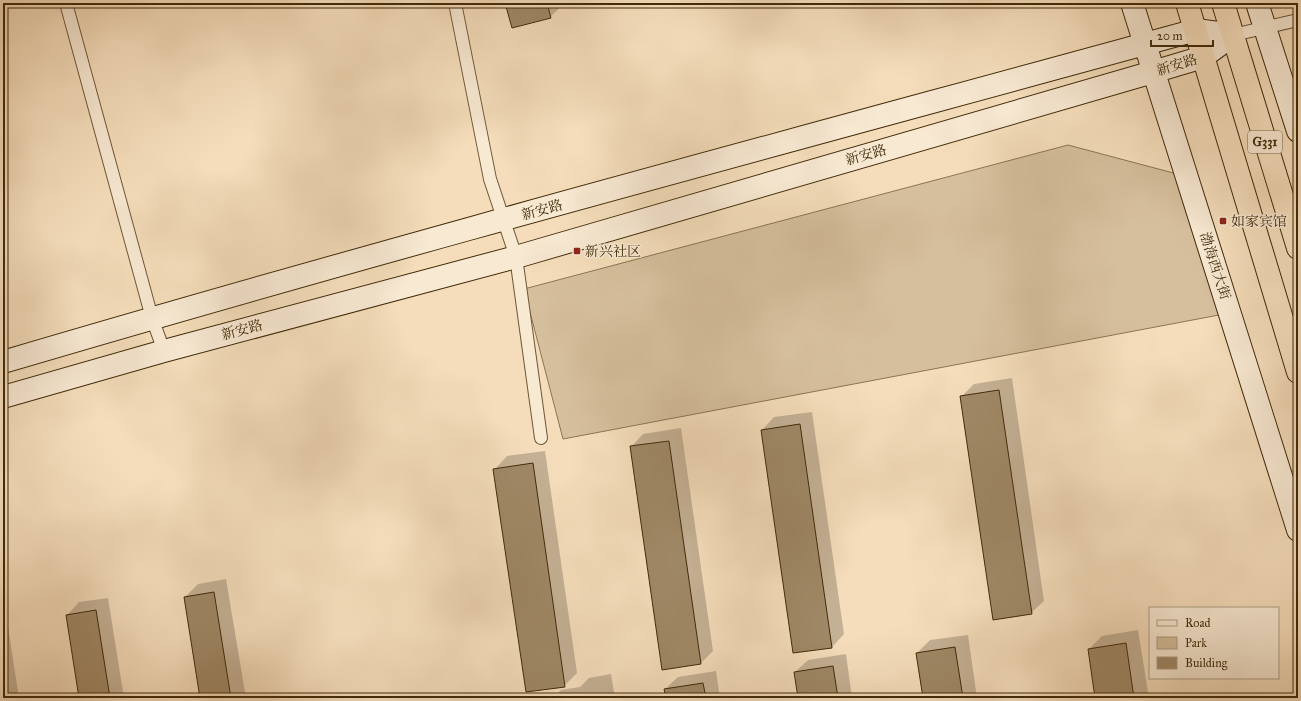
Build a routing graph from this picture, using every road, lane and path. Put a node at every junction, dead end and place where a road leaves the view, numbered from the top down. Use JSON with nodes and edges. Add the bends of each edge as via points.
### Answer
{"nodes":[{"id":1,"x":66,"y":3,"type":"edge"},
{"id":2,"x":455,"y":3,"type":"edge"},
{"id":3,"x":1132,"y":3,"type":"edge"},
{"id":4,"x":1187,"y":3,"type":"edge"},
{"id":5,"x":1223,"y":3,"type":"edge"},
{"id":6,"x":1257,"y":3,"type":"edge"},
{"id":7,"x":1298,"y":20,"type":"edge"},
{"id":8,"x":1265,"y":28,"type":"junction"},
{"id":9,"x":1196,"y":30,"type":"junction"},
{"id":10,"x":1233,"y":35,"type":"junction"},
{"id":11,"x":1145,"y":44,"type":"junction"},
{"id":12,"x":1203,"y":57,"type":"junction"},
{"id":13,"x":1153,"y":72,"type":"junction"},
{"id":14,"x":1298,"y":131,"type":"edge"},
{"id":15,"x":503,"y":220,"type":"junction"},
{"id":16,"x":1298,"y":248,"type":"edge"},
{"id":17,"x":516,"y":257,"type":"junction"},
{"id":18,"x":152,"y":318,"type":"junction"},
{"id":19,"x":164,"y":351,"type":"junction"},
{"id":20,"x":3,"y":362,"type":"edge"},
{"id":21,"x":1298,"y":372,"type":"edge"},
{"id":22,"x":3,"y":397,"type":"edge"},
{"id":23,"x":541,"y":438,"type":"dead end"},
{"id":24,"x":1298,"y":530,"type":"edge"}],
"edges":[{"from":1,"to":18,"type":"lane"},
{"from":2,"to":15,"type":"lane","via":[[490,179]]},
{"from":3,"to":11,"type":"main road","name":"渤海西大街"},
{"from":4,"to":9,"type":"highway","number":"G331"},
{"from":5,"to":10,"type":"highway","number":"G331"},
{"from":6,"to":8,"type":"main road"},
{"from":7,"to":8,"type":"lane"},
{"from":8,"to":10,"type":"lane"},
{"from":8,"to":14,"type":"main road"},
{"from":9,"to":10,"type":"main road","name":"新安路"},
{"from":9,"to":11,"type":"main road","name":"新安路"},
{"from":9,"to":12,"type":"highway","number":"G331"},
{"from":10,"to":12,"type":"main road","name":"新安路"},
{"from":10,"to":16,"type":"highway","number":"G331"},
{"from":11,"to":13,"type":"main road","name":"渤海西大街"},
{"from":11,"to":15,"type":"main road","name":"新安路"},
{"from":12,"to":13,"type":"main road","name":"新安路"},
{"from":12,"to":21,"type":"highway","number":"G331"},
{"from":13,"to":17,"type":"main road","name":"新安路"},
{"from":13,"to":24,"type":"main road","name":"渤海西大街"},
{"from":15,"to":17,"type":"lane"},
{"from":15,"to":18,"type":"main road","name":"新安路"},
{"from":17,"to":19,"type":"main road","name":"新安路"},
{"from":17,"to":23,"type":"lane"},
{"from":18,"to":19,"type":"lane"},
{"from":18,"to":20,"type":"main road","name":"新安路"},
{"from":19,"to":22,"type":"main road","name":"新安路"}]}
